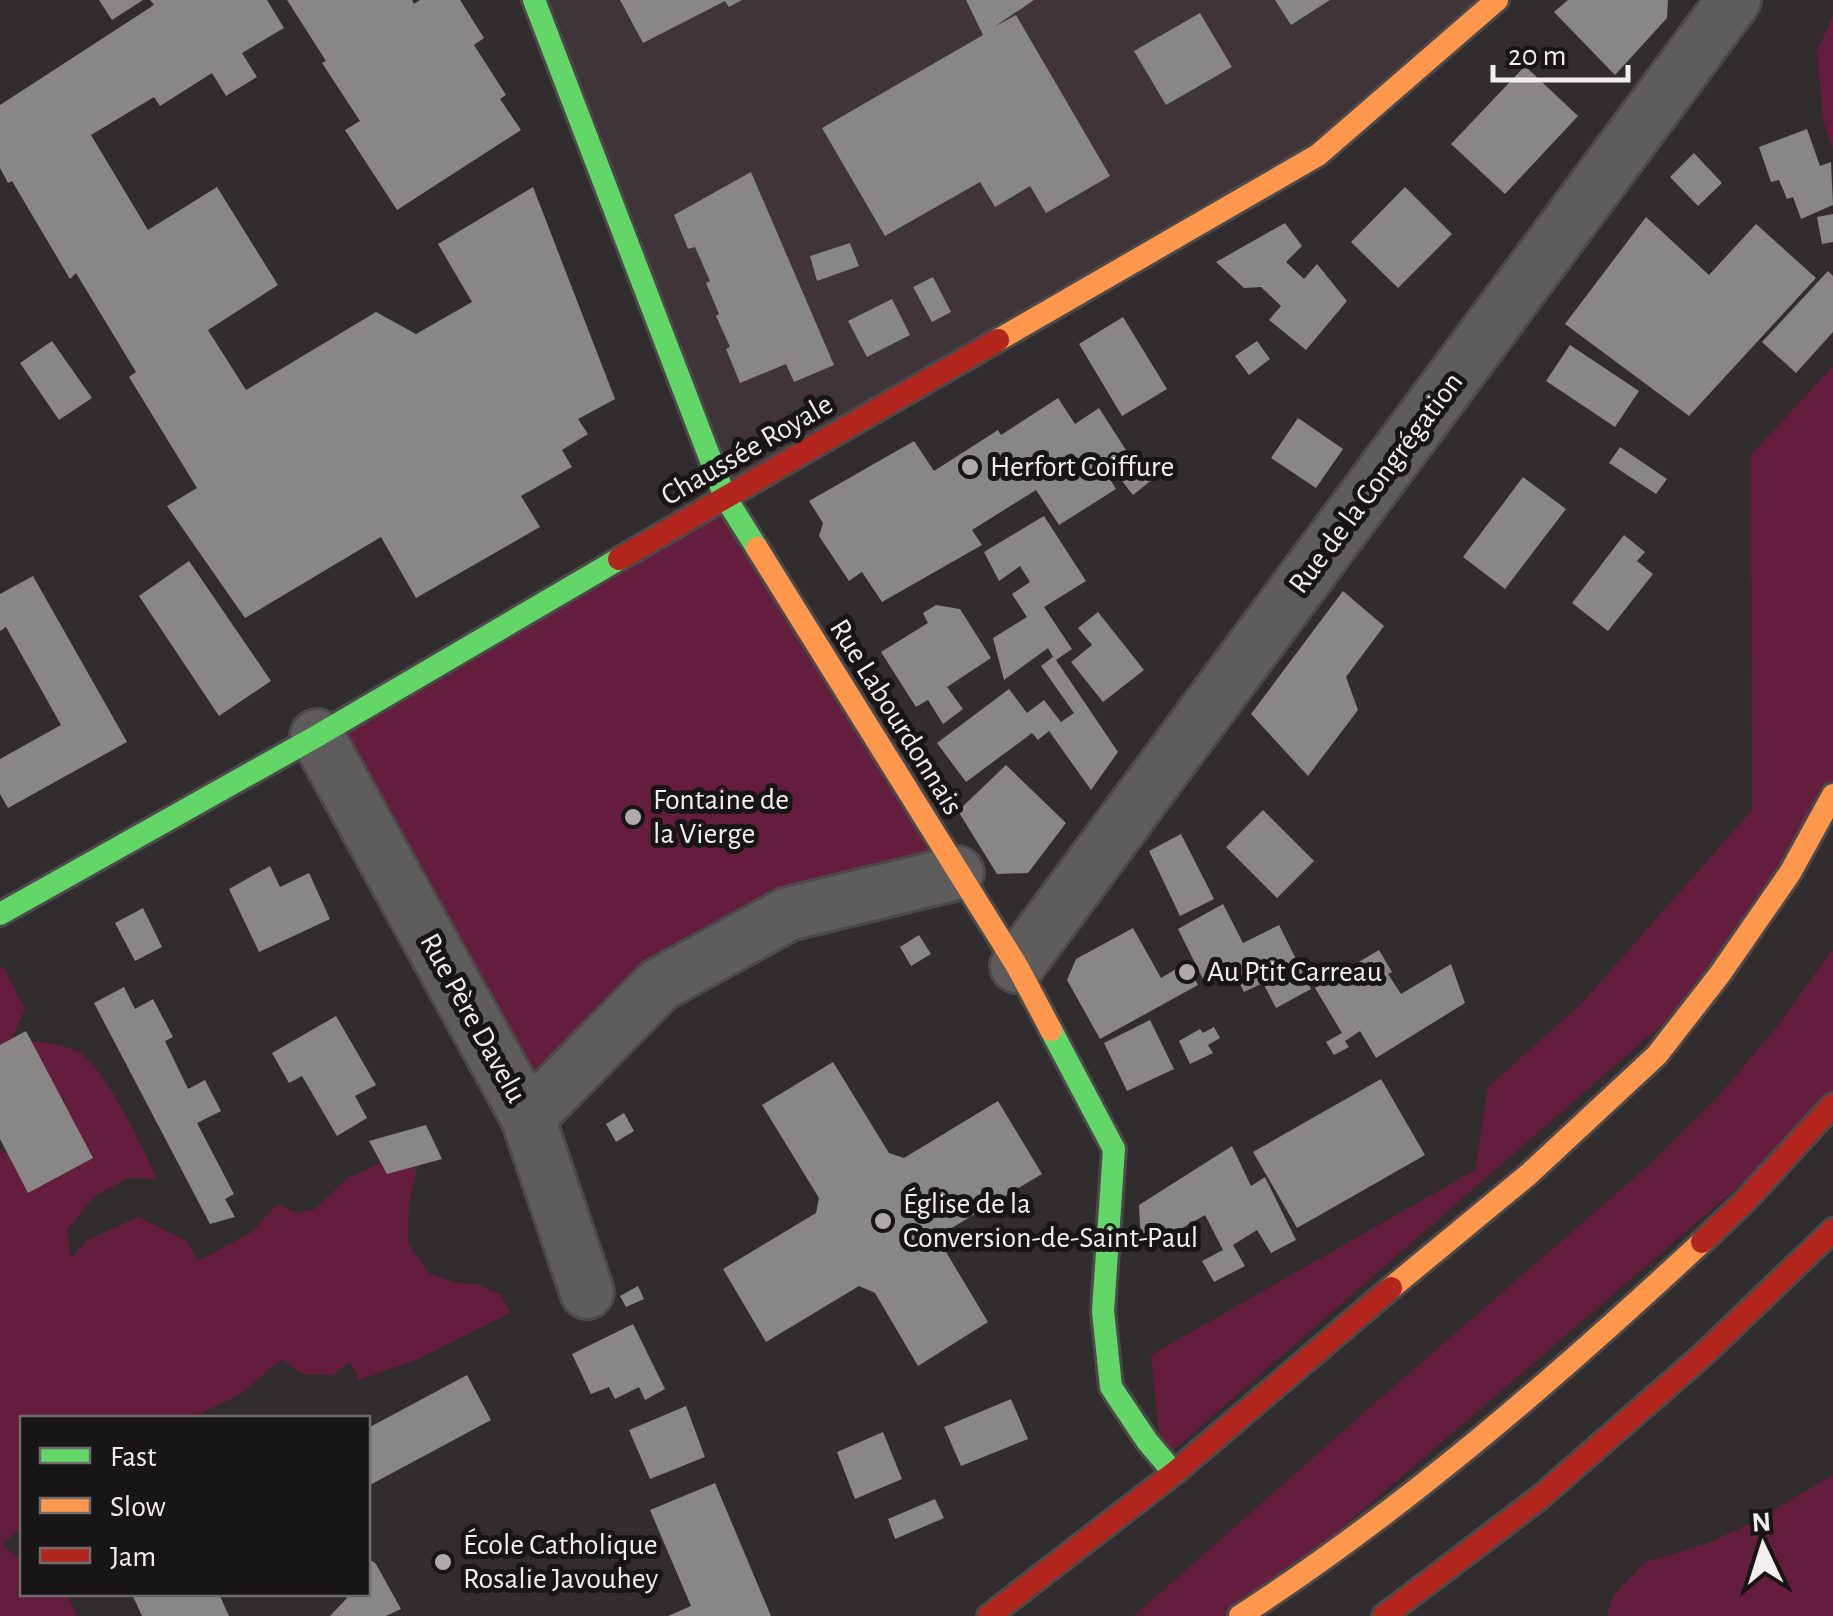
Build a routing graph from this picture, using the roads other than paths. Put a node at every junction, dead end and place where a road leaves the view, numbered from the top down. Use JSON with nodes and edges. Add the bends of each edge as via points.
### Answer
{"nodes":[{"id":1,"x":534,"y":0,"type":"edge"},
{"id":2,"x":1496,"y":0,"type":"edge"},
{"id":3,"x":1734,"y":0,"type":"edge"},
{"id":4,"x":725,"y":497,"type":"junction"},
{"id":5,"x":318,"y":736,"type":"junction"},
{"id":6,"x":1833,"y":795,"type":"edge"},
{"id":7,"x":957,"y":873,"type":"junction"},
{"id":8,"x":0,"y":914,"type":"edge"},
{"id":9,"x":1017,"y":966,"type":"junction"},
{"id":10,"x":1833,"y":1105,"type":"edge"},
{"id":11,"x":528,"y":1118,"type":"junction"},
{"id":12,"x":1833,"y":1230,"type":"edge"},
{"id":13,"x":587,"y":1292,"type":"dead end"},
{"id":14,"x":1168,"y":1467,"type":"junction"},
{"id":15,"x":989,"y":1616,"type":"edge"},
{"id":16,"x":1240,"y":1616,"type":"edge"},
{"id":17,"x":1384,"y":1616,"type":"edge"}],
"edges":[{"from":1,"to":4,"type":"main road","name":"Rue Labourdonnais"},
{"from":2,"to":4,"type":"main road","name":"Chaussée Royale","via":[[1318,155]]},
{"from":3,"to":9,"type":"street","name":"Rue de la Congrégation"},
{"from":4,"to":5,"type":"main road","name":"Chaussée Royale"},
{"from":4,"to":7,"type":"main road","name":"Rue Labourdonnais"},
{"from":5,"to":8,"type":"main road","name":"Chaussée Royale"},
{"from":5,"to":11,"type":"street","name":"Rue Père Davelu"},
{"from":6,"to":14,"type":"main road","via":[[1780,888],[1657,1055],[1529,1174]]},
{"from":7,"to":9,"type":"main road","name":"Rue Labourdonnais"},
{"from":7,"to":11,"type":"street","name":"Rue Père Davelu","via":[[788,914],[658,985]]},
{"from":9,"to":14,"type":"main road","name":"Rue Labourdonnais","via":[[1114,1149],[1104,1312],[1111,1387]]},
{"from":10,"to":16,"type":"main road","via":[[1744,1202],[1602,1335],[1437,1474]]},
{"from":11,"to":13,"type":"street"},
{"from":12,"to":17,"type":"main road","via":[[1538,1499]]},
{"from":14,"to":15,"type":"main road"}]}
